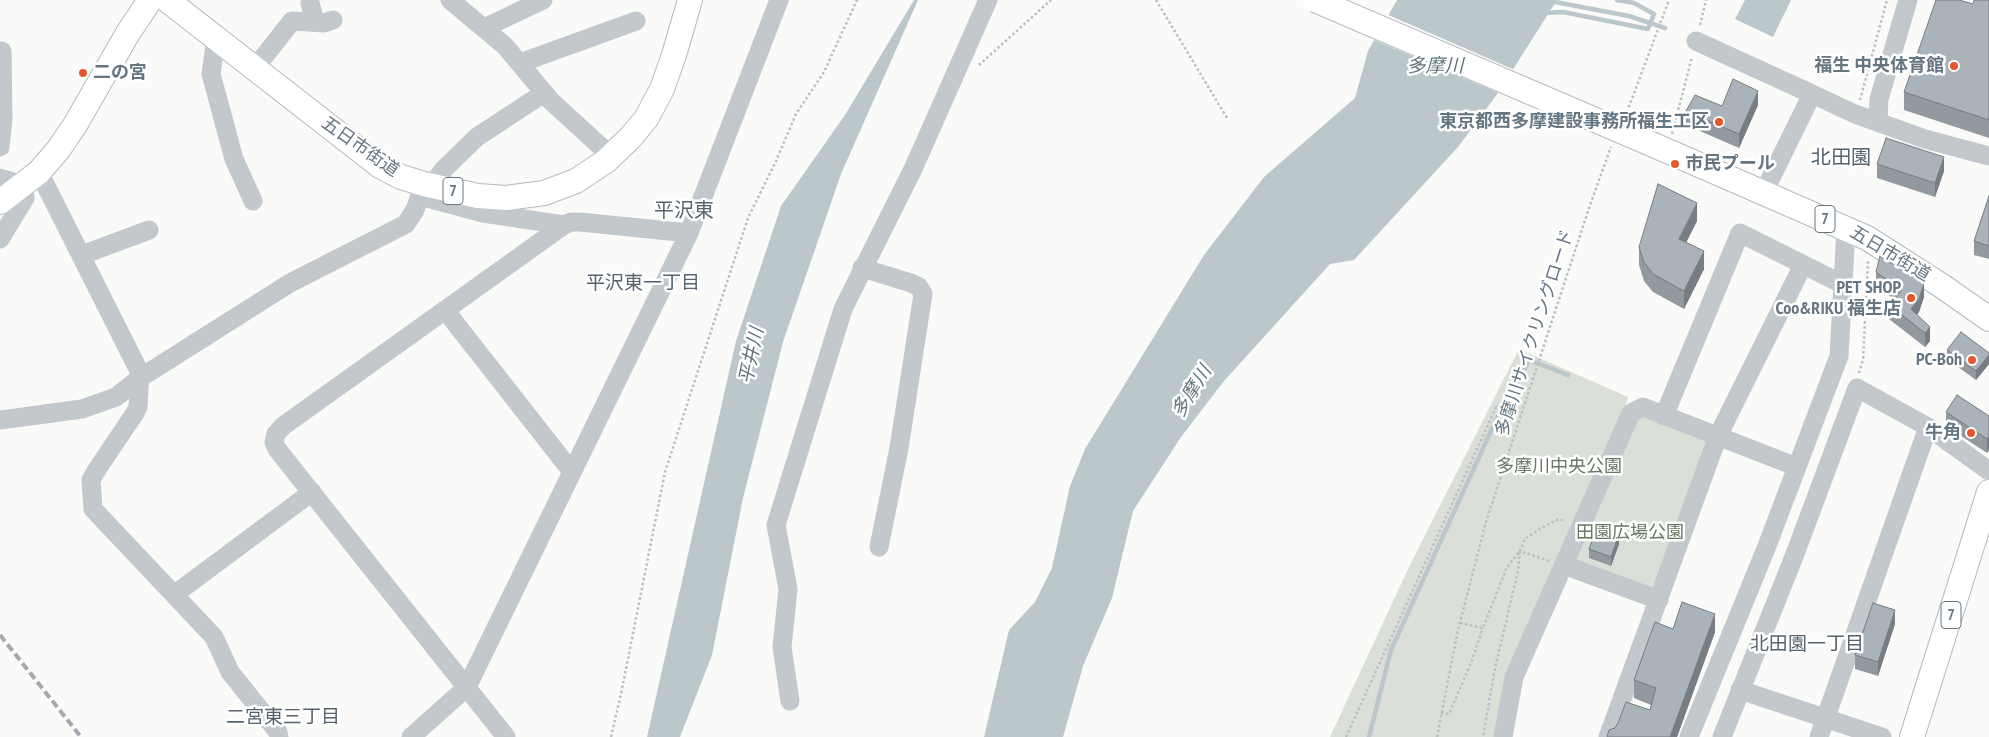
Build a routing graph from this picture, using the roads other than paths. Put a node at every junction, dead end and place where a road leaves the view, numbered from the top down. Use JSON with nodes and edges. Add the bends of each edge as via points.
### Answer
{"nodes":[{"id":1,"x":150,"y":0,"type":"edge"},
{"id":2,"x":167,"y":0,"type":"edge"},
{"id":3,"x":450,"y":0,"type":"edge"},
{"id":4,"x":543,"y":0,"type":"edge"},
{"id":5,"x":690,"y":0,"type":"edge"},
{"id":6,"x":779,"y":0,"type":"edge"},
{"id":7,"x":988,"y":0,"type":"edge"},
{"id":8,"x":1315,"y":0,"type":"edge"},
{"id":9,"x":1908,"y":0,"type":"edge"},
{"id":10,"x":310,"y":3,"type":"dead end"},
{"id":11,"x":636,"y":21,"type":"dead end"},
{"id":12,"x":484,"y":28,"type":"junction"},
{"id":13,"x":216,"y":38,"type":"junction"},
{"id":14,"x":1696,"y":41,"type":"road end"},
{"id":15,"x":2,"y":51,"type":"dead end"},
{"id":16,"x":520,"y":63,"type":"junction"},
{"id":17,"x":255,"y":68,"type":"junction"},
{"id":18,"x":544,"y":93,"type":"junction"},
{"id":19,"x":1812,"y":94,"type":"junction"},
{"id":20,"x":1878,"y":122,"type":"junction"},
{"id":21,"x":0,"y":147,"type":"edge"},
{"id":22,"x":611,"y":156,"type":"junction"},
{"id":23,"x":1989,"y":156,"type":"edge"},
{"id":24,"x":0,"y":178,"type":"edge"},
{"id":25,"x":32,"y":179,"type":"junction"},
{"id":26,"x":425,"y":189,"type":"junction"},
{"id":27,"x":1764,"y":192,"type":"junction"},
{"id":28,"x":253,"y":201,"type":"dead end"},
{"id":29,"x":0,"y":202,"type":"edge"},
{"id":30,"x":564,"y":225,"type":"junction"},
{"id":31,"x":1846,"y":228,"type":"junction"},
{"id":32,"x":149,"y":230,"type":"dead end"},
{"id":33,"x":689,"y":234,"type":"junction"},
{"id":34,"x":0,"y":240,"type":"edge"},
{"id":35,"x":82,"y":255,"type":"junction"},
{"id":36,"x":1803,"y":264,"type":"junction"},
{"id":37,"x":862,"y":268,"type":"junction"},
{"id":38,"x":1842,"y":284,"type":"junction"},
{"id":39,"x":445,"y":310,"type":"junction"},
{"id":40,"x":1989,"y":319,"type":"edge"},
{"id":41,"x":140,"y":378,"type":"junction"},
{"id":42,"x":1664,"y":416,"type":"junction"},
{"id":43,"x":0,"y":420,"type":"edge"},
{"id":44,"x":1928,"y":427,"type":"junction"},
{"id":45,"x":1718,"y":436,"type":"junction"},
{"id":46,"x":1796,"y":467,"type":"junction"},
{"id":47,"x":572,"y":472,"type":"junction"},
{"id":48,"x":1989,"y":472,"type":"edge"},
{"id":49,"x":312,"y":492,"type":"junction"},
{"id":50,"x":1989,"y":492,"type":"edge"},
{"id":51,"x":879,"y":547,"type":"dead end"},
{"id":52,"x":1564,"y":565,"type":"junction"},
{"id":53,"x":175,"y":594,"type":"junction"},
{"id":54,"x":1659,"y":600,"type":"junction"},
{"id":55,"x":467,"y":687,"type":"junction"},
{"id":56,"x":1740,"y":690,"type":"junction"},
{"id":57,"x":790,"y":701,"type":"dead end"},
{"id":58,"x":1826,"y":719,"type":"junction"},
{"id":59,"x":280,"y":737,"type":"edge"},
{"id":60,"x":411,"y":737,"type":"edge"},
{"id":61,"x":506,"y":737,"type":"edge"},
{"id":62,"x":1504,"y":737,"type":"edge"},
{"id":63,"x":1608,"y":737,"type":"edge"},
{"id":64,"x":1689,"y":737,"type":"edge"},
{"id":65,"x":1722,"y":737,"type":"edge"},
{"id":66,"x":1819,"y":737,"type":"edge"},
{"id":67,"x":1882,"y":737,"type":"edge"},
{"id":68,"x":1912,"y":737,"type":"edge"}],
"edges":[{"from":1,"to":25,"type":"main road","via":[[75,125]]},
{"from":2,"to":13,"type":"main road","name":"五日市街道","number":"7"},
{"from":3,"to":12,"type":"street"},
{"from":4,"to":12,"type":"street"},
{"from":5,"to":22,"type":"main road","name":"五日市街道","number":"7","via":[[670,70],[657,99],[638,129]]},
{"from":6,"to":33,"type":"street"},
{"from":7,"to":37,"type":"street","via":[[914,169]]},
{"from":8,"to":27,"type":"main road","name":"五日市街道","number":"7","bridge":true},
{"from":9,"to":20,"type":"street","via":[[1879,99]]},
{"from":10,"to":17,"type":"street","via":[[324,21],[292,21]]},
{"from":11,"to":16,"type":"street"},
{"from":12,"to":16,"type":"street"},
{"from":13,"to":17,"type":"main road","name":"五日市街道","number":"7"},
{"from":13,"to":28,"type":"street","via":[[211,74],[234,159]]},
{"from":14,"to":19,"type":"street"},
{"from":15,"to":21,"type":"street"},
{"from":16,"to":18,"type":"street"},
{"from":17,"to":26,"type":"main road","name":"五日市街道","number":"7","via":[[380,166]]},
{"from":18,"to":22,"type":"street"},
{"from":18,"to":26,"type":"street","via":[[477,137]]},
{"from":19,"to":20,"type":"street"},
{"from":19,"to":27,"type":"street"},
{"from":20,"to":23,"type":"street"},
{"from":22,"to":26,"type":"main road","name":"五日市街道","number":"7","via":[[576,181],[528,196],[489,197]]},
{"from":24,"to":25,"type":"street"},
{"from":25,"to":29,"type":"main road"},
{"from":25,"to":34,"type":"street","via":[[25,198]]},
{"from":25,"to":35,"type":"street"},
{"from":26,"to":30,"type":"street","via":[[483,213]]},
{"from":26,"to":41,"type":"street","via":[[406,224],[290,283]]},
{"from":27,"to":31,"type":"main road","name":"五日市街道","number":"7"},
{"from":30,"to":33,"type":"street","via":[[580,222]]},
{"from":30,"to":39,"type":"street"},
{"from":31,"to":38,"type":"street"},
{"from":31,"to":40,"type":"main road","name":"五日市街道","number":"7","via":[[1867,238]]},
{"from":32,"to":35,"type":"street"},
{"from":33,"to":47,"type":"street"},
{"from":35,"to":41,"type":"street","via":[[139,369]]},
{"from":36,"to":38,"type":"street"},
{"from":36,"to":42,"type":"street","via":[[1740,233]]},
{"from":36,"to":45,"type":"street"},
{"from":37,"to":51,"type":"street","via":[[911,283],[923,294],[899,448]]},
{"from":37,"to":57,"type":"street","via":[[842,309],[776,525],[788,589],[782,647]]},
{"from":38,"to":46,"type":"street","via":[[1839,356]]},
{"from":39,"to":47,"type":"street"},
{"from":39,"to":49,"type":"street","via":[[276,434],[274,442],[277,449]]},
{"from":41,"to":43,"type":"street","via":[[116,397],[99,404]]},
{"from":41,"to":53,"type":"street","via":[[138,407],[91,480],[92,505]]},
{"from":42,"to":45,"type":"street"},
{"from":42,"to":52,"type":"street","via":[[1643,408],[1631,413]]},
{"from":44,"to":48,"type":"street"},
{"from":44,"to":56,"type":"street","via":[[1857,388]]},
{"from":44,"to":58,"type":"street"},
{"from":45,"to":46,"type":"street"},
{"from":45,"to":54,"type":"street"},
{"from":46,"to":64,"type":"street"},
{"from":47,"to":55,"type":"street"},
{"from":49,"to":53,"type":"street"},
{"from":49,"to":55,"type":"street"},
{"from":50,"to":68,"type":"main road","number":"7"},
{"from":52,"to":54,"type":"street"},
{"from":52,"to":62,"type":"street","via":[[1514,677]]},
{"from":53,"to":59,"type":"street","via":[[214,637],[230,672]]},
{"from":54,"to":63,"type":"street"},
{"from":55,"to":60,"type":"street"},
{"from":55,"to":61,"type":"street"},
{"from":56,"to":58,"type":"street"},
{"from":56,"to":65,"type":"street"},
{"from":58,"to":66,"type":"street"},
{"from":58,"to":67,"type":"street"}]}
